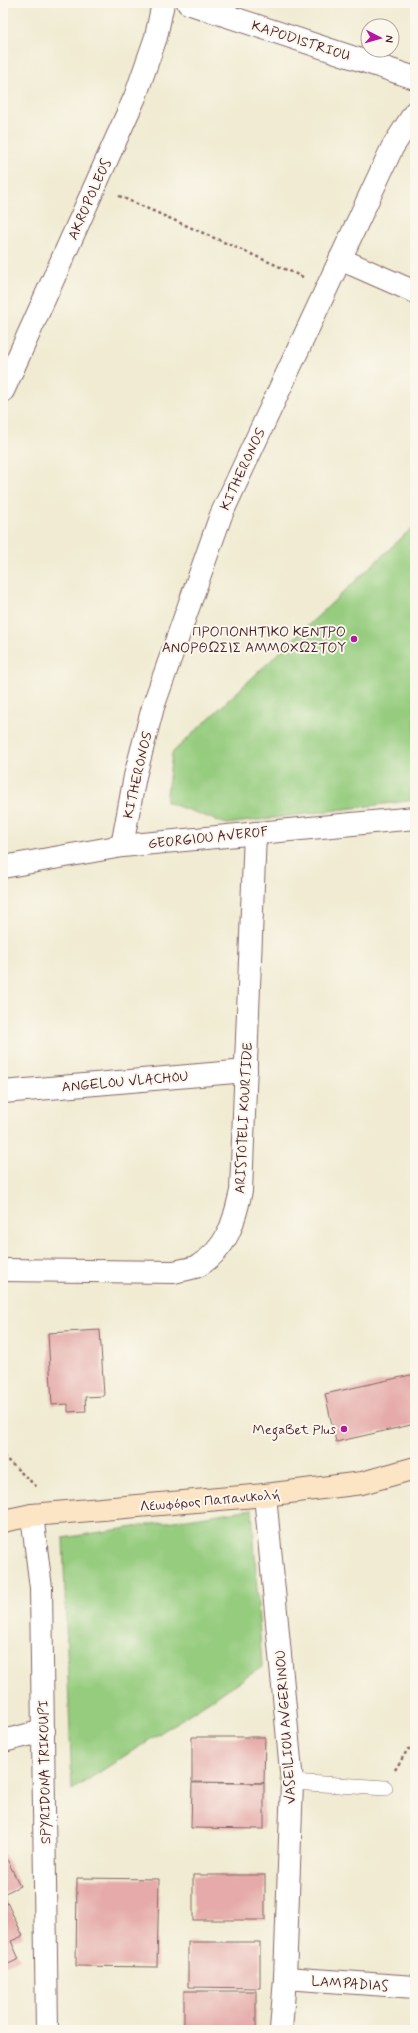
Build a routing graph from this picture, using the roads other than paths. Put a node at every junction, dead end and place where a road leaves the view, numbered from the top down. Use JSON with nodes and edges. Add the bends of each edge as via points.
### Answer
{"nodes":[{"id":1,"x":163,"y":3,"type":"edge"},
{"id":2,"x":188,"y":3,"type":"edge"},
{"id":3,"x":415,"y":78,"type":"edge"},
{"id":4,"x":415,"y":112,"type":"edge"},
{"id":5,"x":340,"y":259,"type":"junction"},
{"id":6,"x":415,"y":292,"type":"edge"},
{"id":7,"x":3,"y":391,"type":"edge"},
{"id":8,"x":415,"y":818,"type":"edge"},
{"id":9,"x":255,"y":833,"type":"junction"},
{"id":10,"x":122,"y":846,"type":"junction"},
{"id":11,"x":3,"y":867,"type":"edge"},
{"id":12,"x":246,"y":1071,"type":"junction"},
{"id":13,"x":3,"y":1092,"type":"edge"},
{"id":14,"x":3,"y":1270,"type":"edge"},
{"id":15,"x":415,"y":1468,"type":"edge"},
{"id":16,"x":265,"y":1496,"type":"junction"},
{"id":17,"x":32,"y":1515,"type":"junction"},
{"id":18,"x":3,"y":1521,"type":"edge"},
{"id":19,"x":44,"y":1731,"type":"junction"},
{"id":20,"x":3,"y":1741,"type":"edge"},
{"id":21,"x":292,"y":1782,"type":"junction"},
{"id":22,"x":385,"y":1788,"type":"road end"},
{"id":23,"x":285,"y":1978,"type":"junction"},
{"id":24,"x":415,"y":1987,"type":"edge"},
{"id":25,"x":47,"y":2030,"type":"edge"},
{"id":26,"x":281,"y":2030,"type":"edge"}],
"edges":[{"from":1,"to":7,"type":"street","name":"AKROPOLEOS","via":[[146,69]]},
{"from":2,"to":3,"type":"street","name":"KAPODISTRIOU"},
{"from":4,"to":5,"type":"street","name":"KITHERONOS","via":[[392,148]]},
{"from":5,"to":6,"type":"street"},
{"from":5,"to":10,"type":"street","name":"KITHERONOS","via":[[218,522],[153,707],[135,776]]},
{"from":8,"to":9,"type":"street","name":"GEORGIOU AVEROF"},
{"from":9,"to":10,"type":"street","name":"GEORGIOU AVEROF"},
{"from":9,"to":12,"type":"street","name":"ARISTOTELI KOURTIDE"},
{"from":10,"to":11,"type":"street","name":"GEORGIOU AVEROF"},
{"from":12,"to":13,"type":"street","name":"ANGELOU VLACHOU"},
{"from":12,"to":14,"type":"street","name":"ARISTOTELI KOURTIDE","via":[[241,1191],[235,1219],[223,1246],[197,1266],[174,1272]]},
{"from":15,"to":16,"type":"street","name":"Λεωφόρος Παπανικολή","via":[[362,1483]]},
{"from":16,"to":17,"type":"street","name":"Λεωφόρος Παπανικολή"},
{"from":16,"to":21,"type":"street","name":"VASEILIOU AVGERINOU"},
{"from":17,"to":18,"type":"street","name":"Λεωφόρος Παπανικολή"},
{"from":17,"to":19,"type":"street","name":"SPYRIDONA TRIKOUPI","via":[[41,1588]]},
{"from":19,"to":20,"type":"street"},
{"from":19,"to":25,"type":"street","name":"SPYRIDONA TRIKOUPI"},
{"from":21,"to":22,"type":"lane"},
{"from":21,"to":23,"type":"street","name":"VASEILIOU AVGERINOU"},
{"from":23,"to":24,"type":"street","name":"LAMPADIAS"},
{"from":23,"to":26,"type":"street","name":"VASEILIOU AVGERINOU"}]}
